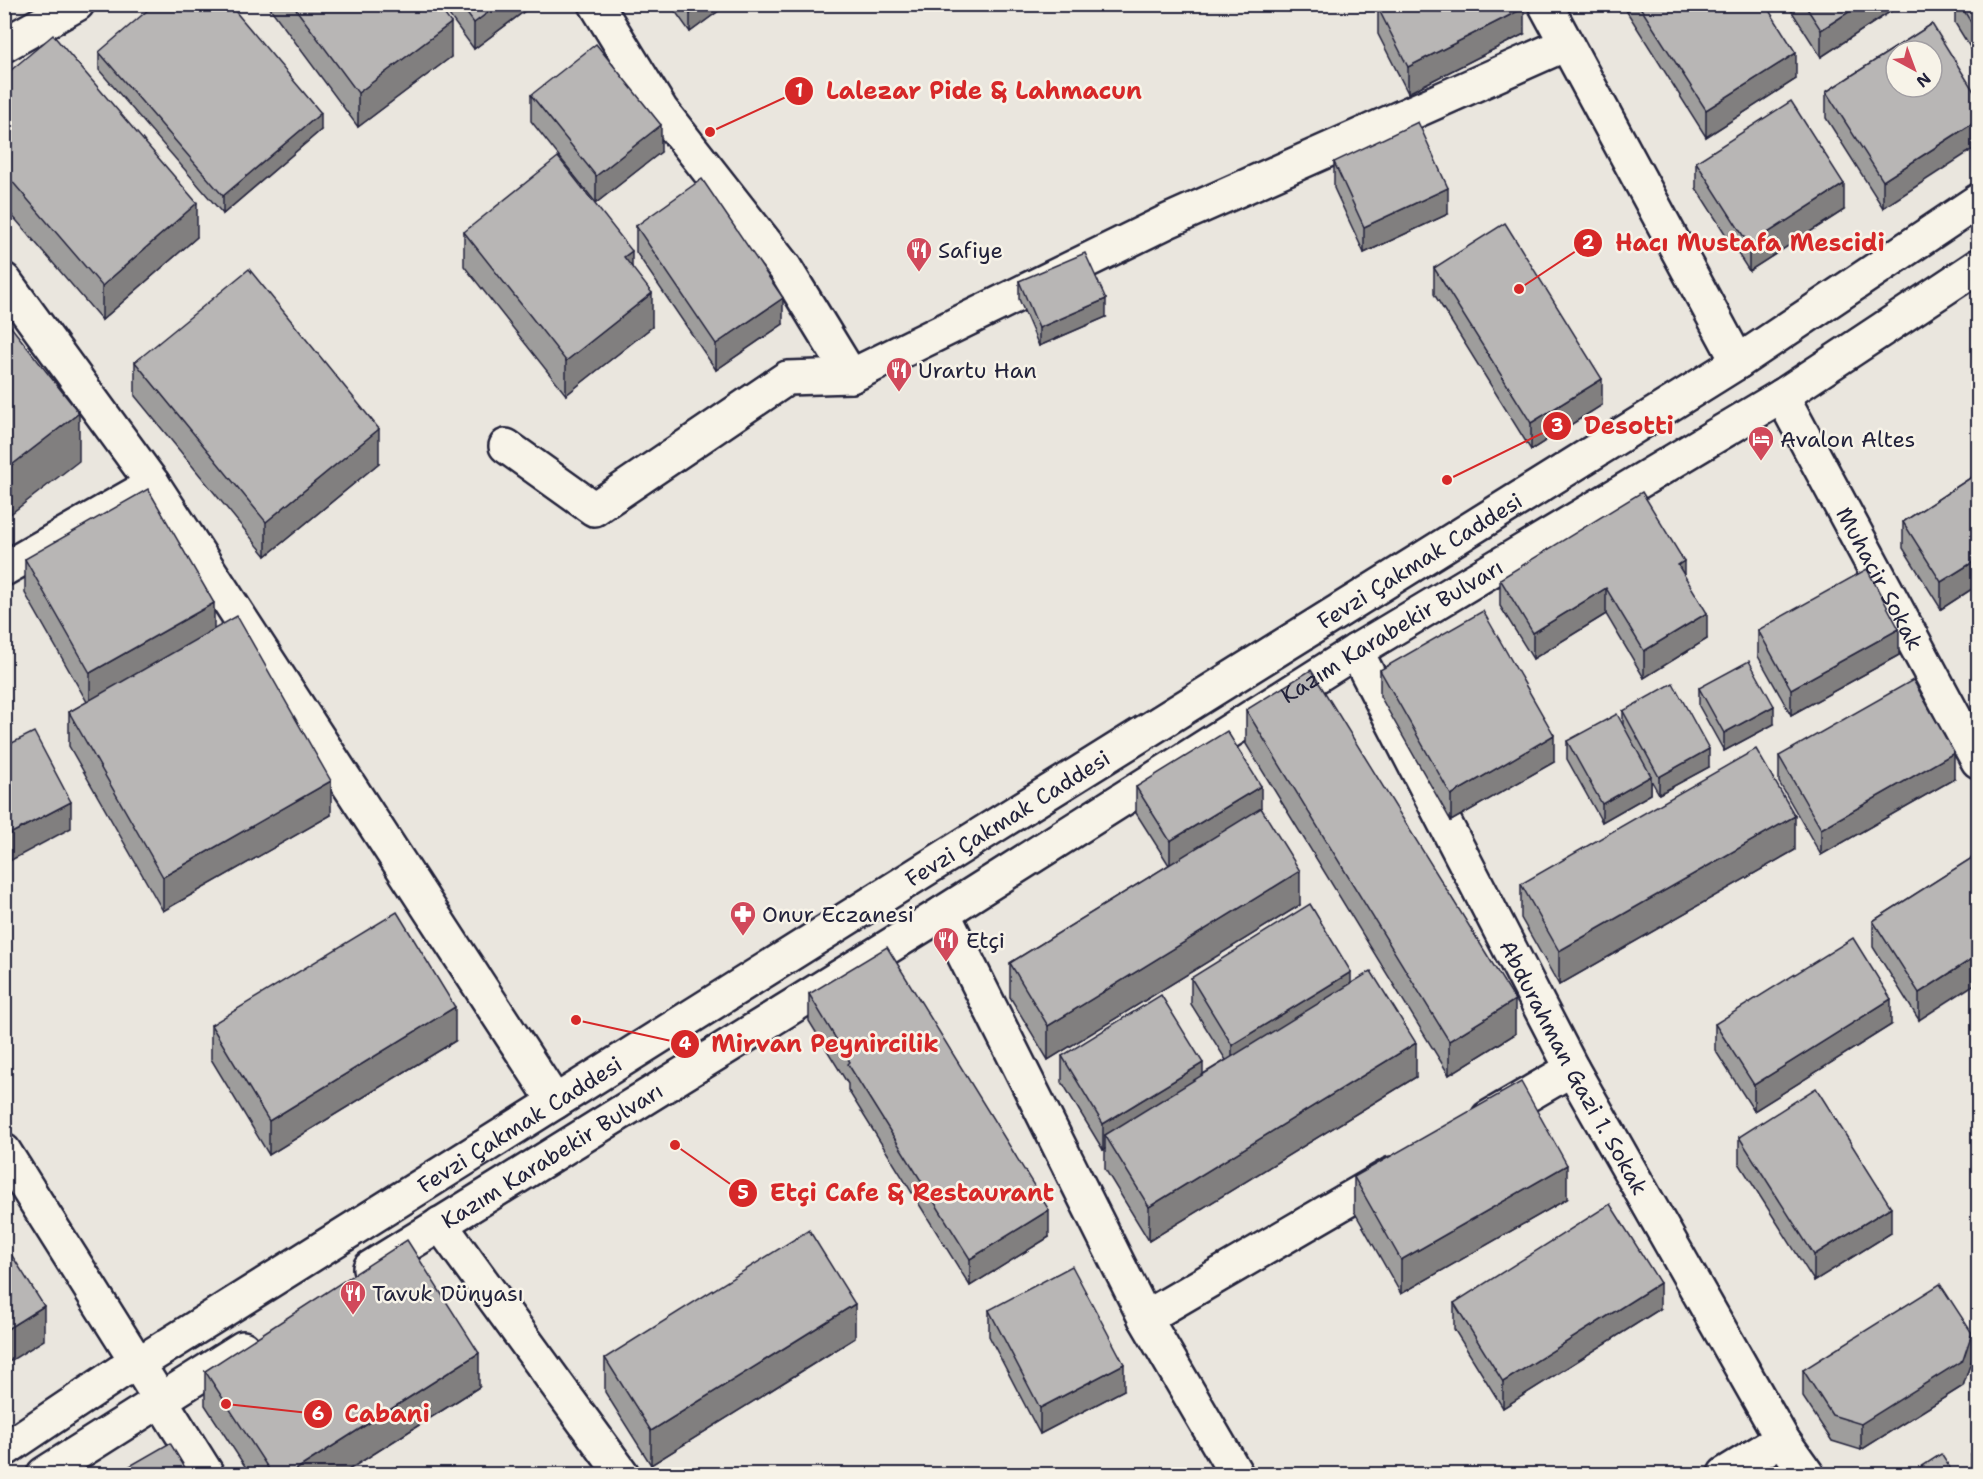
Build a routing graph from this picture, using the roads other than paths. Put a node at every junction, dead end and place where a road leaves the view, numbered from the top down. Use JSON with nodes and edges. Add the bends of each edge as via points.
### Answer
{"nodes":[{"id":1,"x":77,"y":4,"type":"edge"},
{"id":2,"x":596,"y":4,"type":"edge"},
{"id":3,"x":1545,"y":4,"type":"edge"},
{"id":4,"x":1566,"y":44,"type":"junction"},
{"id":5,"x":4,"y":45,"type":"edge"},
{"id":6,"x":1978,"y":201,"type":"edge"},
{"id":7,"x":1978,"y":266,"type":"edge"},
{"id":8,"x":4,"y":280,"type":"edge"},
{"id":9,"x":1738,"y":362,"type":"junction"},
{"id":10,"x":851,"y":376,"type":"junction"},
{"id":11,"x":1782,"y":396,"type":"junction"},
{"id":12,"x":506,"y":446,"type":"dead end"},
{"id":13,"x":153,"y":484,"type":"junction"},
{"id":14,"x":4,"y":569,"type":"edge"},
{"id":15,"x":1356,"y":651,"type":"junction"},
{"id":16,"x":1978,"y":761,"type":"edge"},
{"id":17,"x":943,"y":913,"type":"junction"},
{"id":18,"x":1572,"y":1069,"type":"junction"},
{"id":19,"x":555,"y":1102,"type":"junction"},
{"id":20,"x":1460,"y":1134,"type":"edge"},
{"id":21,"x":4,"y":1151,"type":"edge"},
{"id":22,"x":1420,"y":1158,"type":"edge"},
{"id":23,"x":4,"y":1191,"type":"edge"},
{"id":24,"x":440,"y":1224,"type":"junction"},
{"id":25,"x":350,"y":1281,"type":"edge"},
{"id":26,"x":1145,"y":1318,"type":"junction"},
{"id":27,"x":270,"y":1331,"type":"edge"},
{"id":28,"x":129,"y":1368,"type":"junction"},
{"id":29,"x":153,"y":1405,"type":"junction"},
{"id":30,"x":1782,"y":1439,"type":"junction"},
{"id":31,"x":4,"y":1450,"type":"edge"},
{"id":32,"x":44,"y":1474,"type":"edge"},
{"id":33,"x":196,"y":1474,"type":"edge"},
{"id":34,"x":207,"y":1474,"type":"edge"},
{"id":35,"x":622,"y":1474,"type":"edge"},
{"id":36,"x":1236,"y":1474,"type":"edge"},
{"id":37,"x":1725,"y":1474,"type":"edge"},
{"id":38,"x":1807,"y":1474,"type":"edge"}],
"edges":[{"from":1,"to":5,"type":"street"},
{"from":2,"to":10,"type":"street","via":[[661,110],[785,268]]},
{"from":3,"to":4,"type":"street"},
{"from":4,"to":9,"type":"street"},
{"from":4,"to":10,"type":"street","via":[[1168,221]]},
{"from":6,"to":9,"type":"street","name":"Fevzi Çakmak Caddesi"},
{"from":7,"to":11,"type":"street","name":"Kazım Karabekir Bulvarı"},
{"from":8,"to":13,"type":"street"},
{"from":9,"to":19,"type":"street","name":"Fevzi Çakmak Caddesi"},
{"from":10,"to":12,"type":"street","via":[[787,378],[594,509]]},
{"from":11,"to":15,"type":"street","name":"Kazım Karabekir Bulvarı"},
{"from":11,"to":16,"type":"street","name":"Muhacir Sokak"},
{"from":13,"to":14,"type":"street"},
{"from":13,"to":19,"type":"street"},
{"from":15,"to":17,"type":"street","name":"Kazım Karabekir Bulvarı"},
{"from":15,"to":18,"type":"street","name":"Abdurahman Gazi 1. Sokak"},
{"from":17,"to":24,"type":"street","name":"Kazım Karabekir Bulvarı"},
{"from":17,"to":26,"type":"street"},
{"from":18,"to":20,"type":"street"},
{"from":18,"to":30,"type":"street","name":"Abdurahman Gazi 1. Sokak"},
{"from":19,"to":28,"type":"street","name":"Fevzi Çakmak Caddesi"},
{"from":21,"to":28,"type":"street"},
{"from":22,"to":26,"type":"street"},
{"from":23,"to":28,"type":"street"},
{"from":24,"to":25,"type":"street","name":"Kazım Karabekir Bulvarı"},
{"from":24,"to":35,"type":"street"},
{"from":26,"to":36,"type":"street"},
{"from":27,"to":29,"type":"street"},
{"from":28,"to":29,"type":"street"},
{"from":28,"to":31,"type":"street","name":"Fevzi Çakmak Caddesi"},
{"from":29,"to":32,"type":"street"},
{"from":29,"to":33,"type":"street"},
{"from":29,"to":34,"type":"street"},
{"from":30,"to":37,"type":"street"},
{"from":30,"to":38,"type":"street","name":"Abdurahman Gazi 1. Sokak"}]}
